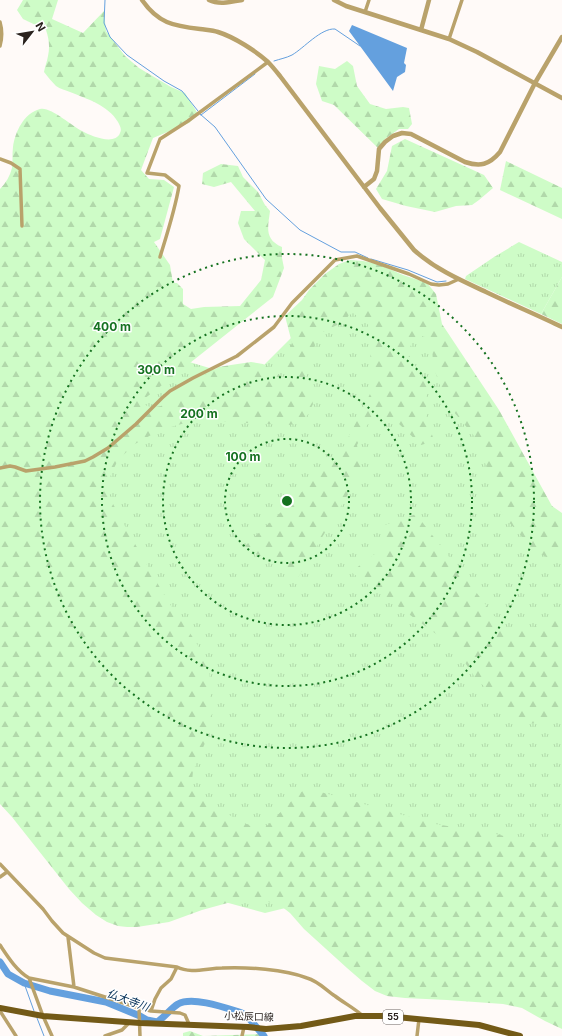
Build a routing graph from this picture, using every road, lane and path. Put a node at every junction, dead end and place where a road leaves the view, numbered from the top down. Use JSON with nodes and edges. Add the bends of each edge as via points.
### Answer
{"nodes":[{"id":1,"x":142,"y":0,"type":"edge"},
{"id":2,"x":209,"y":0,"type":"edge"},
{"id":3,"x":242,"y":0,"type":"edge"},
{"id":4,"x":334,"y":0,"type":"edge"},
{"id":5,"x":369,"y":0,"type":"edge"},
{"id":6,"x":430,"y":0,"type":"edge"},
{"id":7,"x":462,"y":0,"type":"edge"},
{"id":8,"x":232,"y":1,"type":"edge"},
{"id":9,"x":365,"y":12,"type":"junction"},
{"id":10,"x":0,"y":22,"type":"edge"},
{"id":11,"x":421,"y":30,"type":"junction"},
{"id":12,"x":562,"y":37,"type":"edge"},
{"id":13,"x":449,"y":39,"type":"junction"},
{"id":14,"x":0,"y":46,"type":"edge"},
{"id":15,"x":268,"y":62,"type":"junction"},
{"id":16,"x":535,"y":83,"type":"junction"},
{"id":17,"x":562,"y":98,"type":"edge"},
{"id":18,"x":0,"y":159,"type":"edge"},
{"id":19,"x":364,"y":187,"type":"junction"},
{"id":20,"x":22,"y":226,"type":"dead end"},
{"id":21,"x":160,"y":257,"type":"dead end"},
{"id":22,"x":459,"y":279,"type":"junction"},
{"id":23,"x":562,"y":327,"type":"edge"},
{"id":24,"x":0,"y":468,"type":"edge"},
{"id":25,"x":0,"y":864,"type":"edge"},
{"id":26,"x":7,"y":872,"type":"junction"},
{"id":27,"x":0,"y":878,"type":"edge"},
{"id":28,"x":68,"y":937,"type":"junction"},
{"id":29,"x":0,"y":945,"type":"edge"},
{"id":30,"x":177,"y":968,"type":"junction"},
{"id":31,"x":29,"y":978,"type":"junction"},
{"id":32,"x":74,"y":987,"type":"junction"},
{"id":33,"x":139,"y":1008,"type":"junction"},
{"id":34,"x":0,"y":1010,"type":"edge"},
{"id":35,"x":151,"y":1011,"type":"junction"},
{"id":36,"x":43,"y":1016,"type":"junction"},
{"id":37,"x":363,"y":1016,"type":"junction"},
{"id":38,"x":419,"y":1019,"type":"junction"},
{"id":39,"x":130,"y":1022,"type":"junction"},
{"id":40,"x":140,"y":1023,"type":"junction"},
{"id":41,"x":189,"y":1024,"type":"junction"},
{"id":42,"x":246,"y":1027,"type":"junction"},
{"id":43,"x":16,"y":1036,"type":"edge"},
{"id":44,"x":52,"y":1036,"type":"edge"},
{"id":45,"x":105,"y":1036,"type":"edge"},
{"id":46,"x":140,"y":1036,"type":"edge"},
{"id":47,"x":242,"y":1036,"type":"edge"},
{"id":48,"x":417,"y":1036,"type":"edge"},
{"id":49,"x":520,"y":1036,"type":"edge"}],
"edges":[{"from":1,"to":15,"type":"street","via":[[160,19],[172,25],[216,31],[242,43]]},
{"from":2,"to":8,"type":"street"},
{"from":3,"to":8,"type":"street"},
{"from":4,"to":9,"type":"street"},
{"from":5,"to":9,"type":"street"},
{"from":6,"to":11,"type":"street"},
{"from":7,"to":13,"type":"street"},
{"from":9,"to":11,"type":"street"},
{"from":10,"to":14,"type":"street"},
{"from":11,"to":13,"type":"street"},
{"from":12,"to":16,"type":"street"},
{"from":13,"to":16,"type":"street"},
{"from":15,"to":19,"type":"street"},
{"from":15,"to":21,"type":"street","via":[[160,138],[147,172],[166,175],[179,186]]},
{"from":16,"to":17,"type":"street"},
{"from":16,"to":19,"type":"street","via":[[500,152],[488,163],[473,165],[464,162],[411,134],[402,133],[389,138],[379,149],[374,179]]},
{"from":18,"to":20,"type":"street","via":[[20,169]]},
{"from":19,"to":22,"type":"street","via":[[414,250],[435,267]]},
{"from":22,"to":23,"type":"street"},
{"from":22,"to":24,"type":"street","via":[[439,286],[357,256],[335,260],[292,304],[274,327],[237,356],[170,391],[108,448],[84,461],[55,467],[26,470],[10,466]]},
{"from":25,"to":26,"type":"street"},
{"from":26,"to":27,"type":"street"},
{"from":26,"to":28,"type":"street"},
{"from":28,"to":30,"type":"street","via":[[105,958]]},
{"from":28,"to":32,"type":"street"},
{"from":29,"to":31,"type":"street","via":[[10,960]]},
{"from":30,"to":35,"type":"street","via":[[171,979],[161,988]]},
{"from":30,"to":37,"type":"street","via":[[184,971],[245,968],[308,978]]},
{"from":31,"to":32,"type":"street"},
{"from":31,"to":36,"type":"street"},
{"from":32,"to":33,"type":"street"},
{"from":33,"to":35,"type":"street"},
{"from":33,"to":40,"type":"street"},
{"from":34,"to":36,"type":"main road","name":"小松辰口線","number":"55"},
{"from":34,"to":43,"type":"street"},
{"from":35,"to":41,"type":"street","via":[[180,1013],[185,1015]]},
{"from":36,"to":39,"type":"main road","name":"小松辰口線","number":"55"},
{"from":36,"to":44,"type":"street"},
{"from":37,"to":38,"type":"main road","name":"小松辰口線","number":"55"},
{"from":37,"to":42,"type":"main road","name":"小松辰口線","number":"55","via":[[301,1026],[266,1029]]},
{"from":38,"to":48,"type":"street"},
{"from":38,"to":49,"type":"main road","name":"小松辰口線","number":"55","via":[[479,1025]]},
{"from":39,"to":40,"type":"main road","name":"小松辰口線","number":"55"},
{"from":39,"to":45,"type":"street","via":[[122,1030]]},
{"from":40,"to":41,"type":"main road","name":"小松辰口線","number":"55"},
{"from":40,"to":46,"type":"street"},
{"from":41,"to":42,"type":"main road","name":"小松辰口線","number":"55"},
{"from":42,"to":47,"type":"street"}]}
